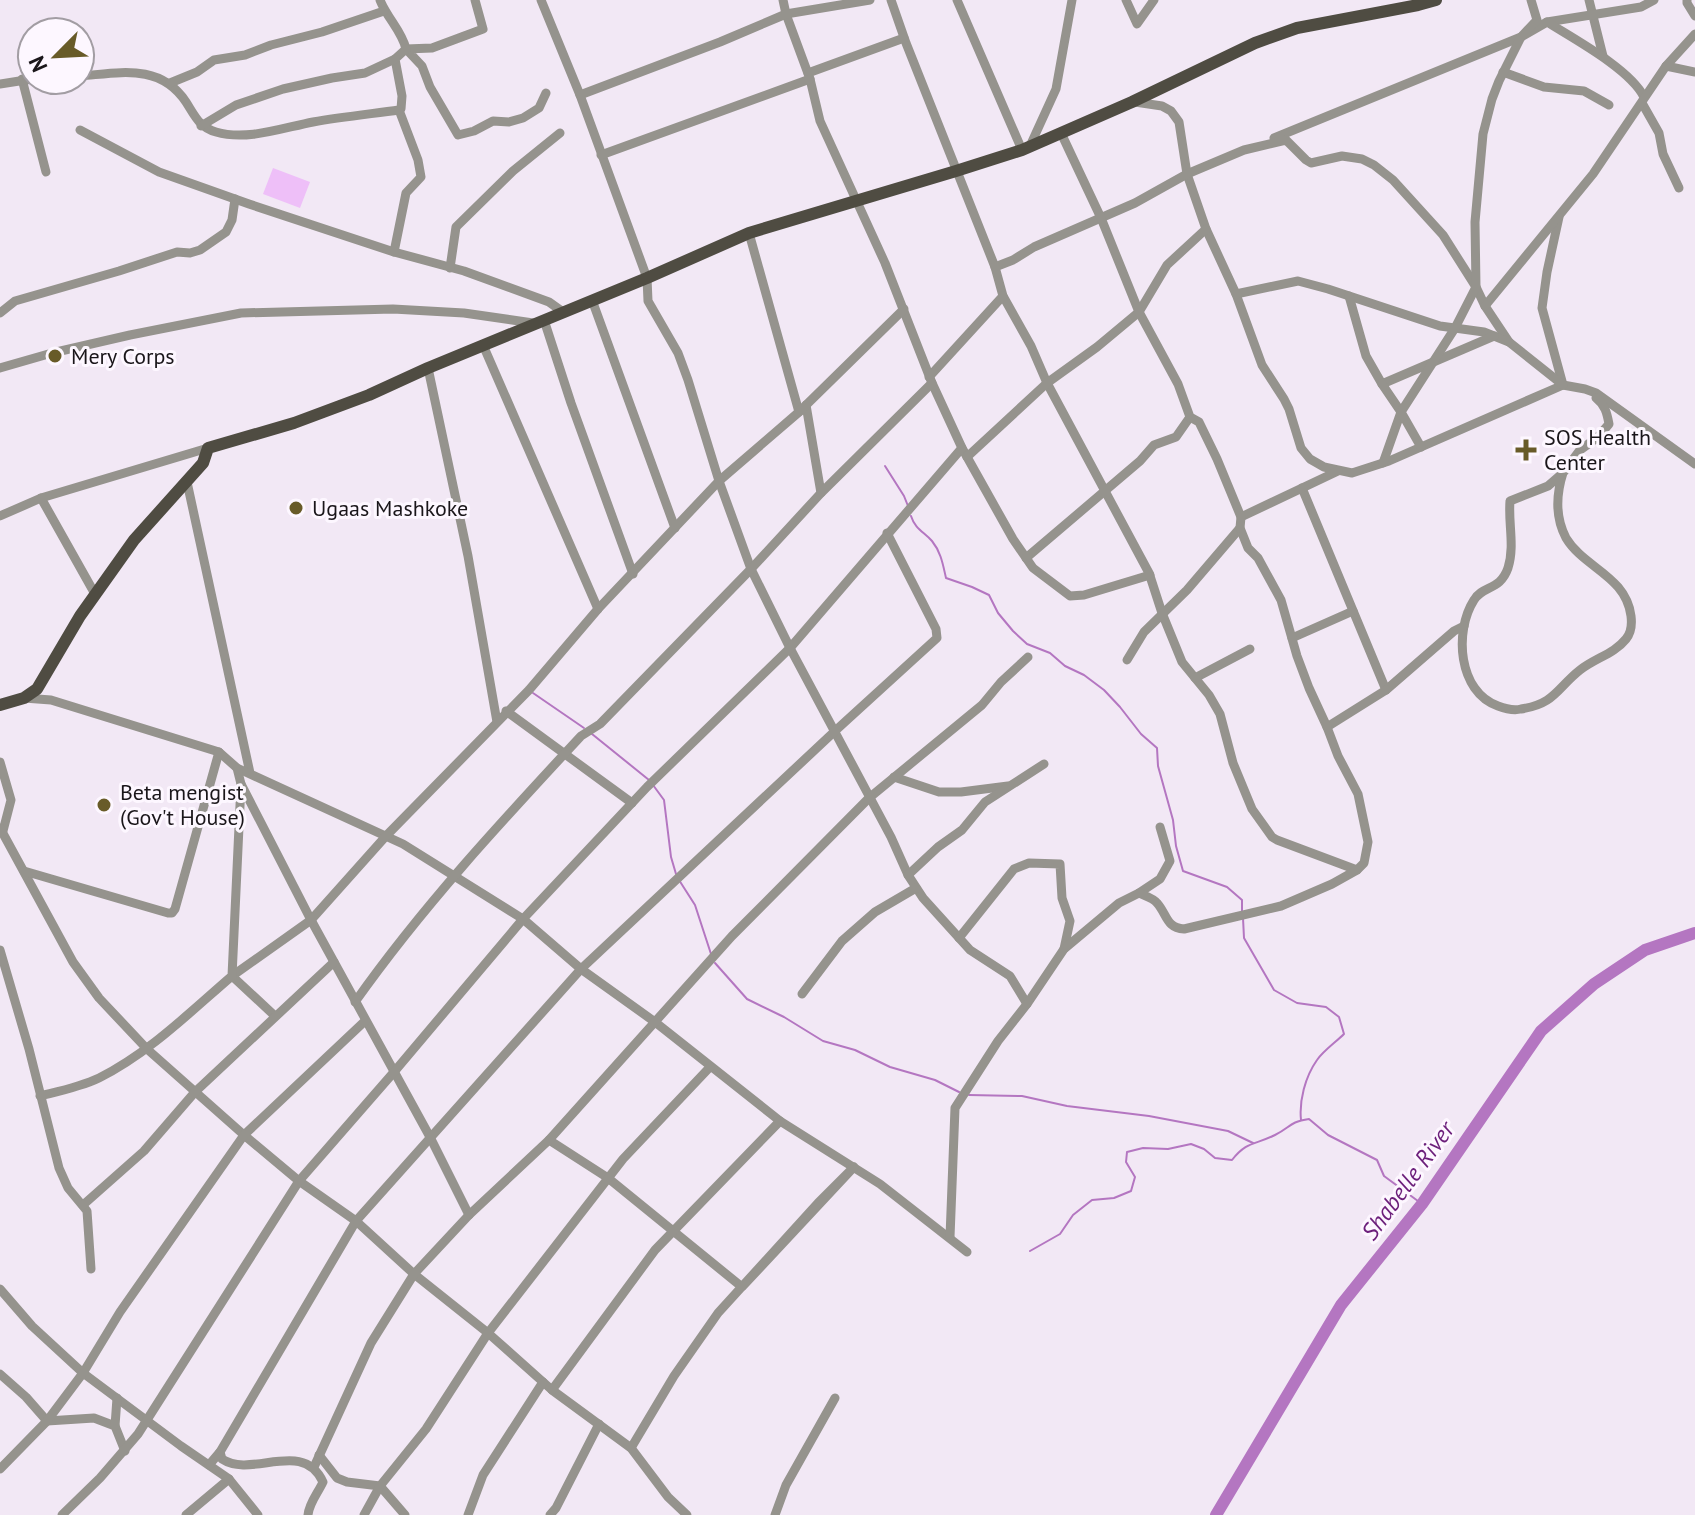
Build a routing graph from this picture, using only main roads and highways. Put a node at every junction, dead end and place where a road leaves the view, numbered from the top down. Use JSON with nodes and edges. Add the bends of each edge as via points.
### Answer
{"nodes":[{"id":1,"x":1436,"y":0,"type":"edge"},
{"id":2,"x":0,"y":705,"type":"edge"}],
"edges":[{"from":1,"to":2,"type":"main road","via":[[1297,28],[1255,43],[1026,148],[749,233],[369,395],[208,448],[203,463],[134,540],[95,594],[37,689]]}]}
